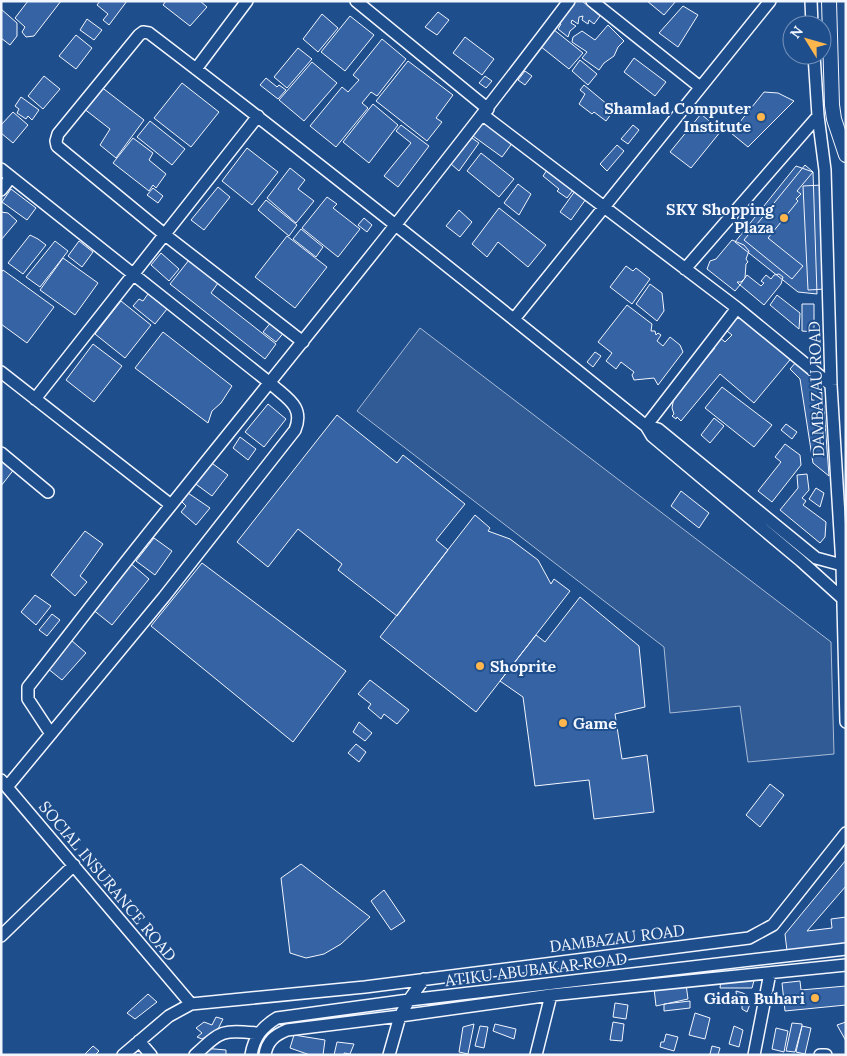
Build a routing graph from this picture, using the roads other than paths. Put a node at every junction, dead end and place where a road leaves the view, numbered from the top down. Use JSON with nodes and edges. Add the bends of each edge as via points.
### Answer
{"nodes":[{"id":1,"x":247,"y":1,"type":"edge"},
{"id":2,"x":356,"y":1,"type":"edge"},
{"id":3,"x":569,"y":1,"type":"edge"},
{"id":4,"x":592,"y":1,"type":"edge"},
{"id":5,"x":770,"y":1,"type":"edge"},
{"id":6,"x":811,"y":1,"type":"edge"},
{"id":7,"x":829,"y":1,"type":"edge"},
{"id":8,"x":812,"y":15,"type":"edge"},
{"id":9,"x":815,"y":65,"type":"edge"},
{"id":10,"x":196,"y":69,"type":"junction"},
{"id":11,"x":700,"y":88,"type":"junction"},
{"id":12,"x":485,"y":112,"type":"junction"},
{"id":13,"x":258,"y":116,"type":"junction"},
{"id":14,"x":818,"y":116,"type":"junction"},
{"id":15,"x":846,"y":155,"type":"edge"},
{"id":16,"x":1,"y":169,"type":"edge"},
{"id":17,"x":11,"y":177,"type":"junction"},
{"id":18,"x":1,"y":190,"type":"edge"},
{"id":19,"x":604,"y":208,"type":"junction"},
{"id":20,"x":396,"y":224,"type":"junction"},
{"id":21,"x":164,"y":234,"type":"junction"},
{"id":22,"x":685,"y":269,"type":"junction"},
{"id":23,"x":134,"y":274,"type":"junction"},
{"id":24,"x":737,"y":308,"type":"junction"},
{"id":25,"x":514,"y":319,"type":"junction"},
{"id":26,"x":303,"y":342,"type":"junction"},
{"id":27,"x":1,"y":372,"type":"edge"},
{"id":28,"x":270,"y":383,"type":"junction"},
{"id":29,"x":831,"y":385,"type":"junction"},
{"id":30,"x":35,"y":399,"type":"junction"},
{"id":31,"x":646,"y":426,"type":"junction"},
{"id":32,"x":1,"y":453,"type":"edge"},
{"id":33,"x":48,"y":492,"type":"dead end"},
{"id":34,"x":171,"y":505,"type":"junction"},
{"id":35,"x":842,"y":565,"type":"junction"},
{"id":36,"x":842,"y":598,"type":"junction"},
{"id":37,"x":846,"y":722,"type":"edge"},
{"id":38,"x":51,"y":734,"type":"junction"},
{"id":39,"x":4,"y":784,"type":"edge"},
{"id":40,"x":846,"y":833,"type":"edge"},
{"id":41,"x":74,"y":865,"type":"junction"},
{"id":42,"x":1,"y":936,"type":"edge"},
{"id":43,"x":678,"y":947,"type":"junction"},
{"id":44,"x":846,"y":949,"type":"edge"},
{"id":45,"x":846,"y":965,"type":"edge"},
{"id":46,"x":678,"y":969,"type":"junction"},
{"id":47,"x":770,"y":973,"type":"junction"},
{"id":48,"x":424,"y":979,"type":"junction"},
{"id":49,"x":551,"y":995,"type":"junction"},
{"id":50,"x":408,"y":1000,"type":"junction"},
{"id":51,"x":191,"y":1004,"type":"junction"},
{"id":52,"x":400,"y":1016,"type":"junction"},
{"id":53,"x":258,"y":1034,"type":"junction"},
{"id":54,"x":139,"y":1041,"type":"junction"},
{"id":55,"x":123,"y":1055,"type":"edge"},
{"id":56,"x":152,"y":1055,"type":"edge"},
{"id":57,"x":195,"y":1055,"type":"edge"},
{"id":58,"x":251,"y":1055,"type":"edge"},
{"id":59,"x":265,"y":1055,"type":"edge"},
{"id":60,"x":389,"y":1055,"type":"edge"},
{"id":61,"x":536,"y":1055,"type":"edge"},
{"id":62,"x":754,"y":1055,"type":"edge"},
{"id":63,"x":820,"y":1055,"type":"edge"},
{"id":64,"x":826,"y":1055,"type":"edge"}],
"edges":[{"from":1,"to":10,"type":"street"},
{"from":2,"to":12,"type":"street"},
{"from":3,"to":12,"type":"street"},
{"from":4,"to":11,"type":"street"},
{"from":5,"to":11,"type":"street"},
{"from":6,"to":8,"type":"street"},
{"from":7,"to":15,"type":"main road","via":[[832,105]]},
{"from":9,"to":14,"type":"street","name":"DAMBAZAU ROAD"},
{"from":10,"to":13,"type":"street"},
{"from":10,"to":21,"type":"street","via":[[143,32],[89,94],[56,140],[61,150]]},
{"from":11,"to":19,"type":"street"},
{"from":12,"to":19,"type":"street"},
{"from":12,"to":20,"type":"street"},
{"from":13,"to":20,"type":"street"},
{"from":13,"to":21,"type":"street"},
{"from":14,"to":22,"type":"street"},
{"from":14,"to":29,"type":"street","name":"DAMBAZAU ROAD","via":[[825,170]]},
{"from":16,"to":17,"type":"street"},
{"from":17,"to":18,"type":"street"},
{"from":17,"to":23,"type":"street"},
{"from":19,"to":22,"type":"street"},
{"from":19,"to":25,"type":"street"},
{"from":20,"to":25,"type":"street"},
{"from":20,"to":26,"type":"street"},
{"from":21,"to":23,"type":"street"},
{"from":21,"to":26,"type":"street"},
{"from":22,"to":24,"type":"street"},
{"from":23,"to":28,"type":"street"},
{"from":23,"to":30,"type":"street"},
{"from":24,"to":29,"type":"street"},
{"from":24,"to":31,"type":"street"},
{"from":25,"to":31,"type":"street"},
{"from":26,"to":28,"type":"street"},
{"from":27,"to":30,"type":"street"},
{"from":28,"to":34,"type":"street"},
{"from":28,"to":38,"type":"street","via":[[298,412],[295,430]]},
{"from":29,"to":35,"type":"street","name":"DAMBAZAU ROAD"},
{"from":30,"to":34,"type":"street"},
{"from":31,"to":35,"type":"street","via":[[658,429],[816,558]]},
{"from":31,"to":36,"type":"street","via":[[652,436]]},
{"from":32,"to":33,"type":"street"},
{"from":34,"to":38,"type":"street","via":[[28,687],[28,699]]},
{"from":35,"to":36,"type":"street","name":"DAMBAZAU ROAD"},
{"from":36,"to":37,"type":"street","name":"DAMBAZAU ROAD"},
{"from":38,"to":39,"type":"street"},
{"from":39,"to":41,"type":"street","name":"SOCIAL INSURANCE ROAD"},
{"from":40,"to":43,"type":"street","name":"DAMBAZAU ROAD","via":[[773,925],[749,938]]},
{"from":41,"to":42,"type":"street"},
{"from":41,"to":51,"type":"street","name":"SOCIAL INSURANCE ROAD"},
{"from":43,"to":46,"type":"street"},
{"from":43,"to":48,"type":"street","name":"DAMBAZAU ROAD"},
{"from":44,"to":46,"type":"street","name":"ATIKU ABUBAKAR ROAD"},
{"from":45,"to":47,"type":"street"},
{"from":46,"to":50,"type":"street","name":"ATIKU ABUBAKAR ROAD"},
{"from":47,"to":49,"type":"street"},
{"from":47,"to":62,"type":"street"},
{"from":48,"to":50,"type":"street"},
{"from":48,"to":51,"type":"street","name":"DAMBAZAU ROAD"},
{"from":49,"to":52,"type":"street"},
{"from":49,"to":61,"type":"street"},
{"from":50,"to":52,"type":"street"},
{"from":50,"to":53,"type":"street","name":"ATIKU ABUBAKAR ROAD","via":[[277,1018]]},
{"from":51,"to":54,"type":"street","name":"DAMBAZAU ROAD","via":[[169,1016]]},
{"from":52,"to":59,"type":"street","via":[[287,1030],[271,1040]]},
{"from":52,"to":60,"type":"street"},
{"from":53,"to":57,"type":"street","via":[[225,1032]]},
{"from":53,"to":58,"type":"street"},
{"from":54,"to":55,"type":"street","name":"DAMBAZAU ROAD"},
{"from":54,"to":56,"type":"street"},
{"from":63,"to":64,"type":"street"}]}
